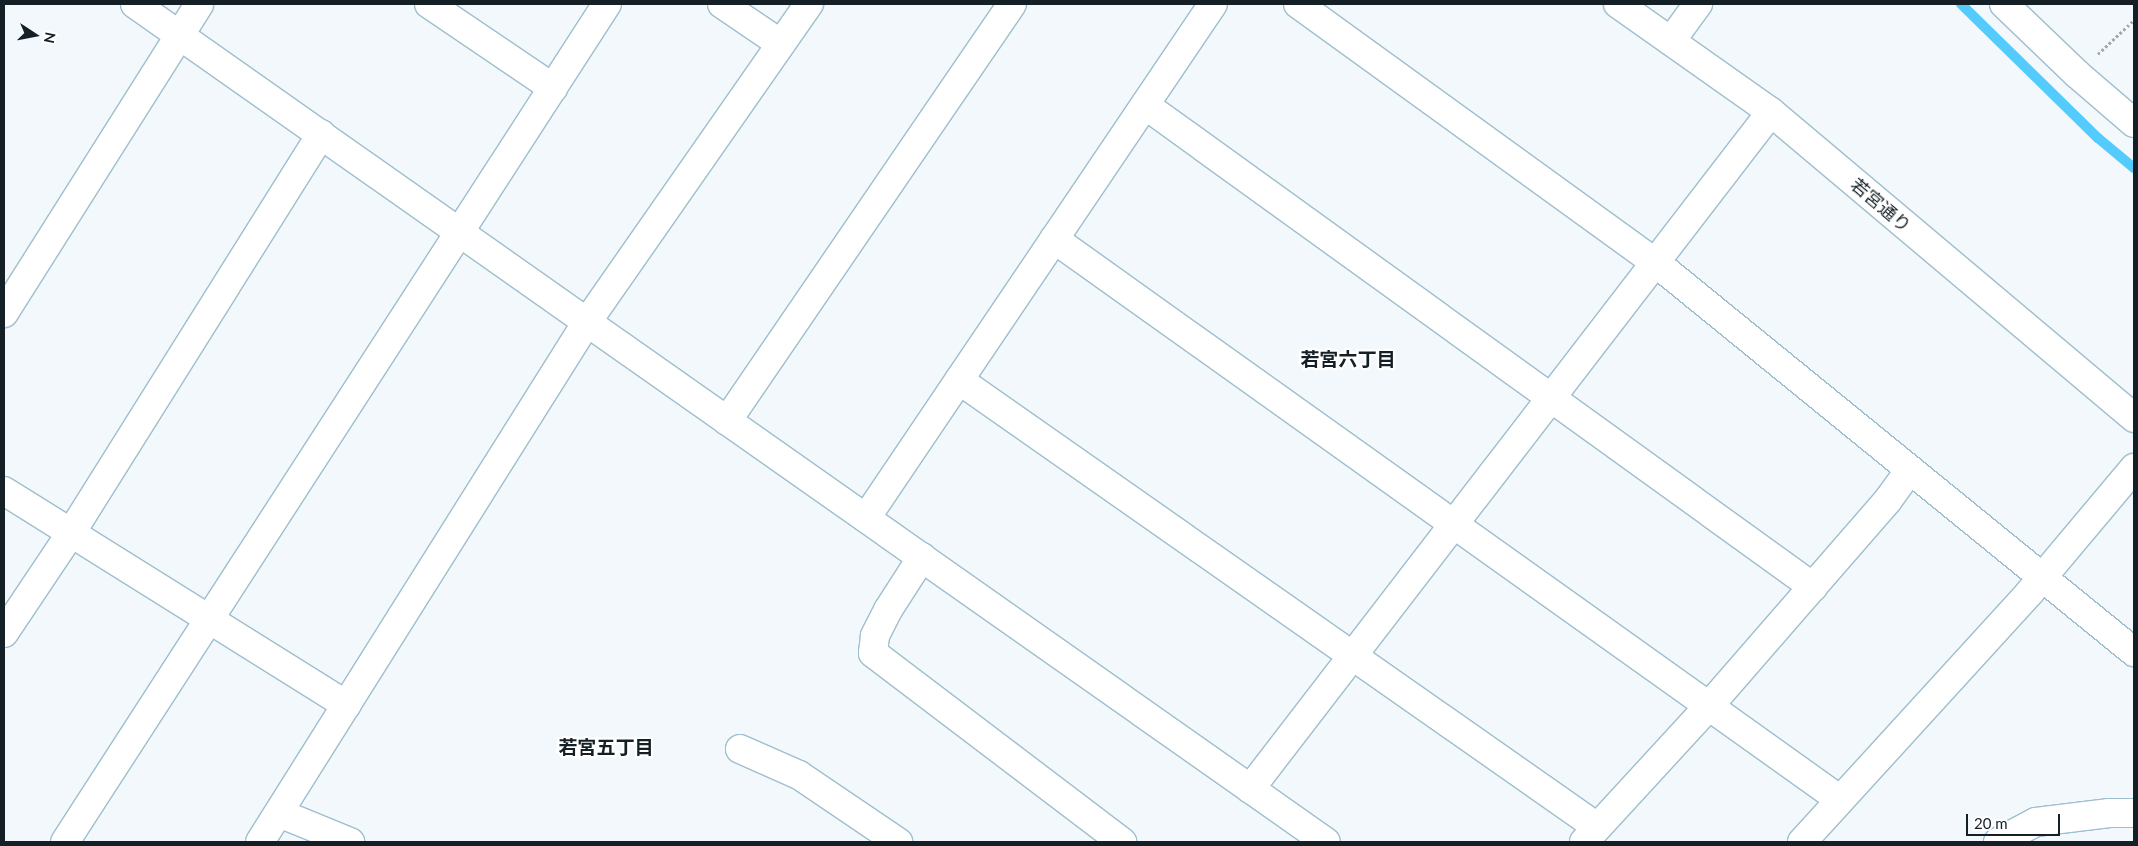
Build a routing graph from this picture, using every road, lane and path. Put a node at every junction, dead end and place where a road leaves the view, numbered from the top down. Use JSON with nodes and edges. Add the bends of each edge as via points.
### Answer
{"nodes":[{"id":1,"x":135,"y":4,"type":"edge"},
{"id":2,"x":199,"y":4,"type":"edge"},
{"id":3,"x":429,"y":4,"type":"edge"},
{"id":4,"x":607,"y":4,"type":"edge"},
{"id":5,"x":722,"y":4,"type":"edge"},
{"id":6,"x":809,"y":4,"type":"edge"},
{"id":7,"x":1012,"y":4,"type":"edge"},
{"id":8,"x":1213,"y":4,"type":"edge"},
{"id":9,"x":1298,"y":4,"type":"edge"},
{"id":10,"x":1618,"y":4,"type":"edge"},
{"id":11,"x":1698,"y":4,"type":"edge"},
{"id":12,"x":2004,"y":4,"type":"edge"},
{"id":13,"x":2134,"y":20,"type":"edge"},
{"id":14,"x":179,"y":35,"type":"junction"},
{"id":15,"x":1671,"y":42,"type":"junction"},
{"id":16,"x":781,"y":44,"type":"junction"},
{"id":17,"x":2077,"y":74,"type":"junction"},
{"id":18,"x":553,"y":88,"type":"junction"},
{"id":19,"x":1145,"y":105,"type":"junction"},
{"id":20,"x":1771,"y":112,"type":"junction"},
{"id":21,"x":2134,"y":123,"type":"edge"},
{"id":22,"x":321,"y":134,"type":"junction"},
{"id":23,"x":460,"y":233,"type":"junction"},
{"id":24,"x":1054,"y":239,"type":"junction"},
{"id":25,"x":1655,"y":262,"type":"junction"},
{"id":26,"x":4,"y":313,"type":"edge"},
{"id":27,"x":588,"y":322,"type":"junction"},
{"id":28,"x":959,"y":380,"type":"junction"},
{"id":29,"x":1551,"y":398,"type":"junction"},
{"id":30,"x":2134,"y":418,"type":"edge"},
{"id":31,"x":728,"y":421,"type":"junction"},
{"id":32,"x":2134,"y":468,"type":"edge"},
{"id":33,"x":1910,"y":470,"type":"junction"},
{"id":34,"x":4,"y":491,"type":"edge"},
{"id":35,"x":866,"y":518,"type":"junction"},
{"id":36,"x":1454,"y":524,"type":"junction"},
{"id":37,"x":71,"y":532,"type":"junction"},
{"id":38,"x":922,"y":557,"type":"junction"},
{"id":39,"x":2042,"y":577,"type":"junction"},
{"id":40,"x":1813,"y":587,"type":"junction"},
{"id":41,"x":209,"y":619,"type":"junction"},
{"id":42,"x":4,"y":634,"type":"edge"},
{"id":43,"x":2134,"y":652,"type":"edge"},
{"id":44,"x":1353,"y":656,"type":"junction"},
{"id":45,"x":347,"y":705,"type":"junction"},
{"id":46,"x":1709,"y":706,"type":"junction"},
{"id":47,"x":740,"y":749,"type":"dead end"},
{"id":48,"x":1250,"y":789,"type":"junction"},
{"id":49,"x":1839,"y":799,"type":"junction"},
{"id":50,"x":279,"y":813,"type":"junction"},
{"id":51,"x":2134,"y":813,"type":"edge"},
{"id":52,"x":1296,"y":834,"type":"edge"},
{"id":53,"x":1591,"y":834,"type":"edge"},
{"id":54,"x":65,"y":842,"type":"edge"},
{"id":55,"x":260,"y":842,"type":"edge"},
{"id":56,"x":350,"y":842,"type":"edge"},
{"id":57,"x":898,"y":842,"type":"edge"},
{"id":58,"x":1122,"y":842,"type":"edge"},
{"id":59,"x":1326,"y":842,"type":"edge"},
{"id":60,"x":1802,"y":842,"type":"edge"},
{"id":61,"x":1998,"y":842,"type":"edge"}],
"edges":[{"from":1,"to":14,"type":"street"},
{"from":2,"to":14,"type":"street"},
{"from":3,"to":18,"type":"street"},
{"from":4,"to":18,"type":"street"},
{"from":5,"to":16,"type":"street"},
{"from":6,"to":16,"type":"street"},
{"from":7,"to":31,"type":"street"},
{"from":8,"to":19,"type":"street"},
{"from":9,"to":25,"type":"street"},
{"from":10,"to":15,"type":"street","name":"若宮通り"},
{"from":11,"to":15,"type":"street"},
{"from":12,"to":17,"type":"street"},
{"from":13,"to":17,"type":"path"},
{"from":14,"to":22,"type":"street"},
{"from":14,"to":26,"type":"street"},
{"from":15,"to":20,"type":"street","name":"若宮通り"},
{"from":16,"to":27,"type":"street"},
{"from":17,"to":21,"type":"street"},
{"from":18,"to":23,"type":"street"},
{"from":19,"to":24,"type":"street"},
{"from":19,"to":29,"type":"street"},
{"from":20,"to":25,"type":"street"},
{"from":20,"to":30,"type":"street","name":"若宮通り"},
{"from":22,"to":23,"type":"street"},
{"from":22,"to":37,"type":"street"},
{"from":23,"to":27,"type":"street"},
{"from":23,"to":41,"type":"street"},
{"from":24,"to":28,"type":"street"},
{"from":24,"to":36,"type":"street"},
{"from":25,"to":29,"type":"street"},
{"from":25,"to":33,"type":"street"},
{"from":27,"to":31,"type":"street"},
{"from":27,"to":45,"type":"street"},
{"from":28,"to":35,"type":"street"},
{"from":28,"to":44,"type":"street"},
{"from":29,"to":36,"type":"street"},
{"from":29,"to":40,"type":"street"},
{"from":31,"to":35,"type":"street"},
{"from":32,"to":39,"type":"street"},
{"from":33,"to":39,"type":"street"},
{"from":33,"to":40,"type":"street"},
{"from":34,"to":37,"type":"street"},
{"from":35,"to":38,"type":"street"},
{"from":36,"to":44,"type":"street"},
{"from":36,"to":46,"type":"street"},
{"from":37,"to":41,"type":"street"},
{"from":37,"to":42,"type":"street"},
{"from":38,"to":48,"type":"street"},
{"from":38,"to":58,"type":"street","via":[[888,610],[875,636],[873,652]]},
{"from":39,"to":43,"type":"street"},
{"from":39,"to":49,"type":"street"},
{"from":40,"to":46,"type":"street"},
{"from":41,"to":45,"type":"street"},
{"from":41,"to":54,"type":"street"},
{"from":44,"to":48,"type":"street"},
{"from":44,"to":53,"type":"street"},
{"from":45,"to":50,"type":"street"},
{"from":46,"to":49,"type":"street"},
{"from":46,"to":53,"type":"street"},
{"from":47,"to":57,"type":"street","via":[[799,775]]},
{"from":48,"to":52,"type":"street"},
{"from":49,"to":60,"type":"street"},
{"from":50,"to":55,"type":"street"},
{"from":50,"to":56,"type":"street"},
{"from":51,"to":61,"type":"street","via":[[2036,822]]},
{"from":52,"to":59,"type":"street"}]}
